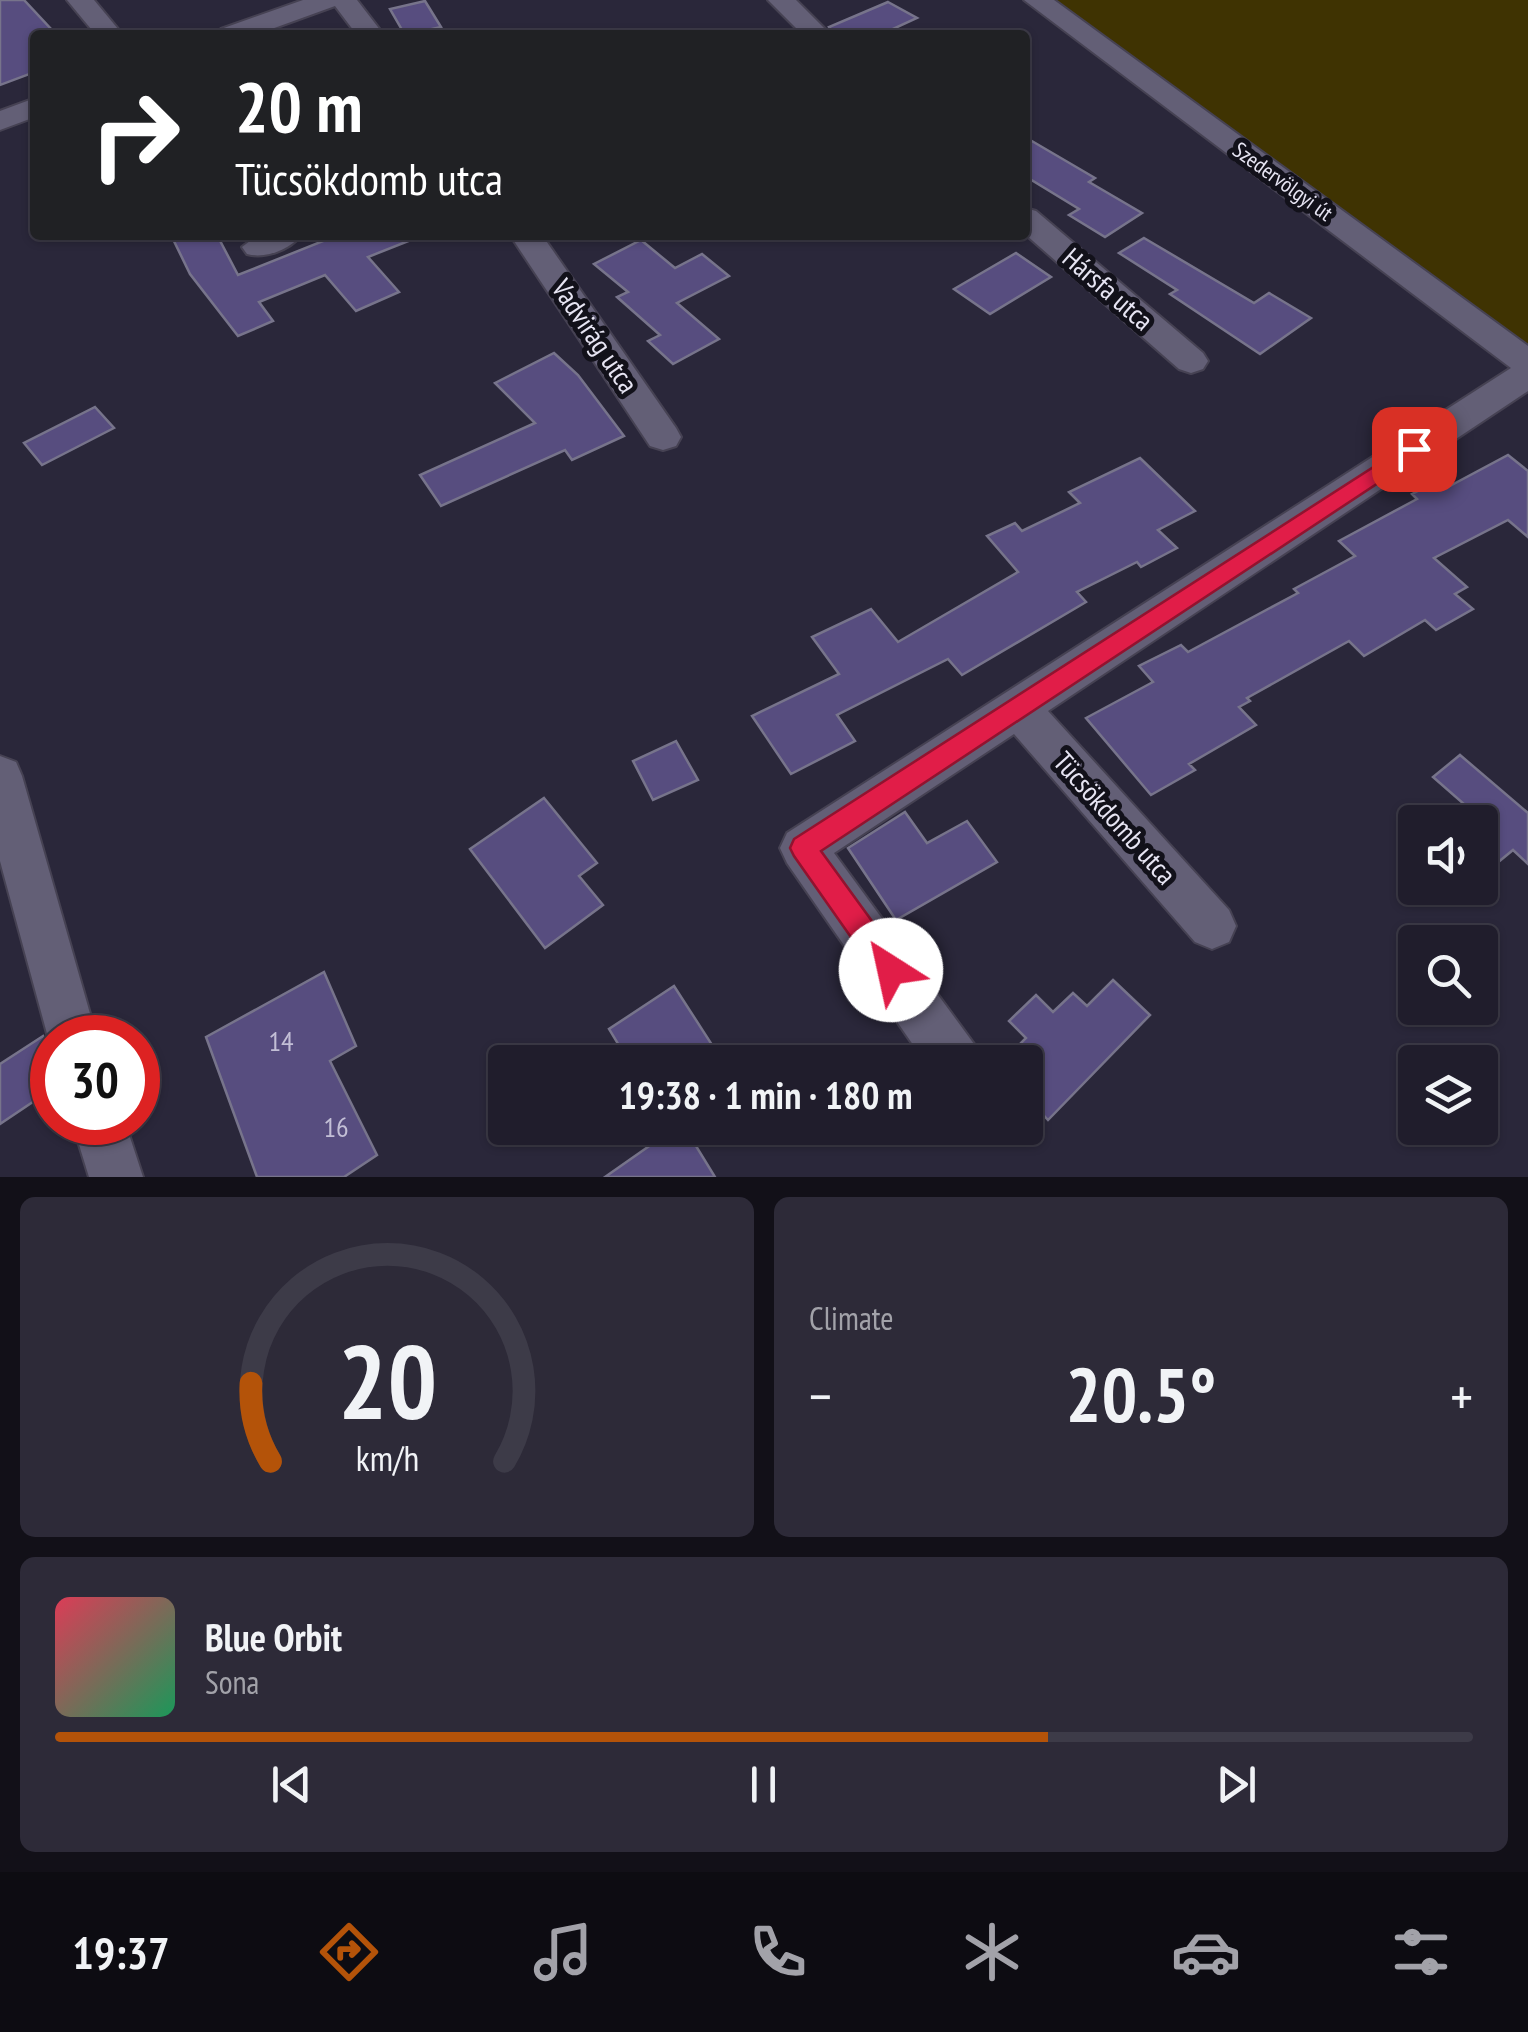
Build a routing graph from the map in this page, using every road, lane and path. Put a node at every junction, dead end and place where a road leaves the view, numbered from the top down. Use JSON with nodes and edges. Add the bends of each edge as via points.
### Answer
{"nodes":[{"id":1,"x":80,"y":0,"type":"edge"},
{"id":2,"x":328,"y":0,"type":"edge"},
{"id":3,"x":344,"y":0,"type":"edge"},
{"id":4,"x":781,"y":0,"type":"edge"},
{"id":5,"x":1037,"y":0,"type":"edge"},
{"id":6,"x":106,"y":30,"type":"edge"},
{"id":7,"x":244,"y":30,"type":"edge"},
{"id":8,"x":368,"y":30,"type":"edge"},
{"id":9,"x":813,"y":30,"type":"edge"},
{"id":10,"x":30,"y":109,"type":"edge"},
{"id":11,"x":0,"y":121,"type":"edge"},
{"id":12,"x":1030,"y":222,"type":"edge"},
{"id":13,"x":529,"y":240,"type":"edge"},
{"id":14,"x":1191,"y":361,"type":"dead end"},
{"id":15,"x":1528,"y":363,"type":"edge"},
{"id":16,"x":1528,"y":374,"type":"edge"},
{"id":17,"x":663,"y":437,"type":"dead end"},
{"id":18,"x":1019,"y":709,"type":"junction"},
{"id":19,"x":0,"y":776,"type":"edge"},
{"id":20,"x":1212,"y":926,"type":"dead end"},
{"id":21,"x":66,"y":1015,"type":"edge"},
{"id":22,"x":944,"y":1045,"type":"edge"},
{"id":23,"x":106,"y":1145,"type":"edge"},
{"id":24,"x":116,"y":1177,"type":"edge"}],
"edges":[{"from":1,"to":6,"type":"street"},
{"from":2,"to":7,"type":"street"},
{"from":3,"to":8,"type":"street"},
{"from":4,"to":9,"type":"street"},
{"from":5,"to":15,"type":"street","name":"Szedervölgyi út"},
{"from":10,"to":11,"type":"street"},
{"from":12,"to":14,"type":"street","name":"Hársfa utca"},
{"from":13,"to":17,"type":"street","name":"Vadvirág utca"},
{"from":16,"to":18,"type":"street"},
{"from":18,"to":20,"type":"street","name":"Tücsökdomb utca"},
{"from":18,"to":22,"type":"street","via":[[804,848]]},
{"from":19,"to":21,"type":"street"},
{"from":23,"to":24,"type":"street"}]}
